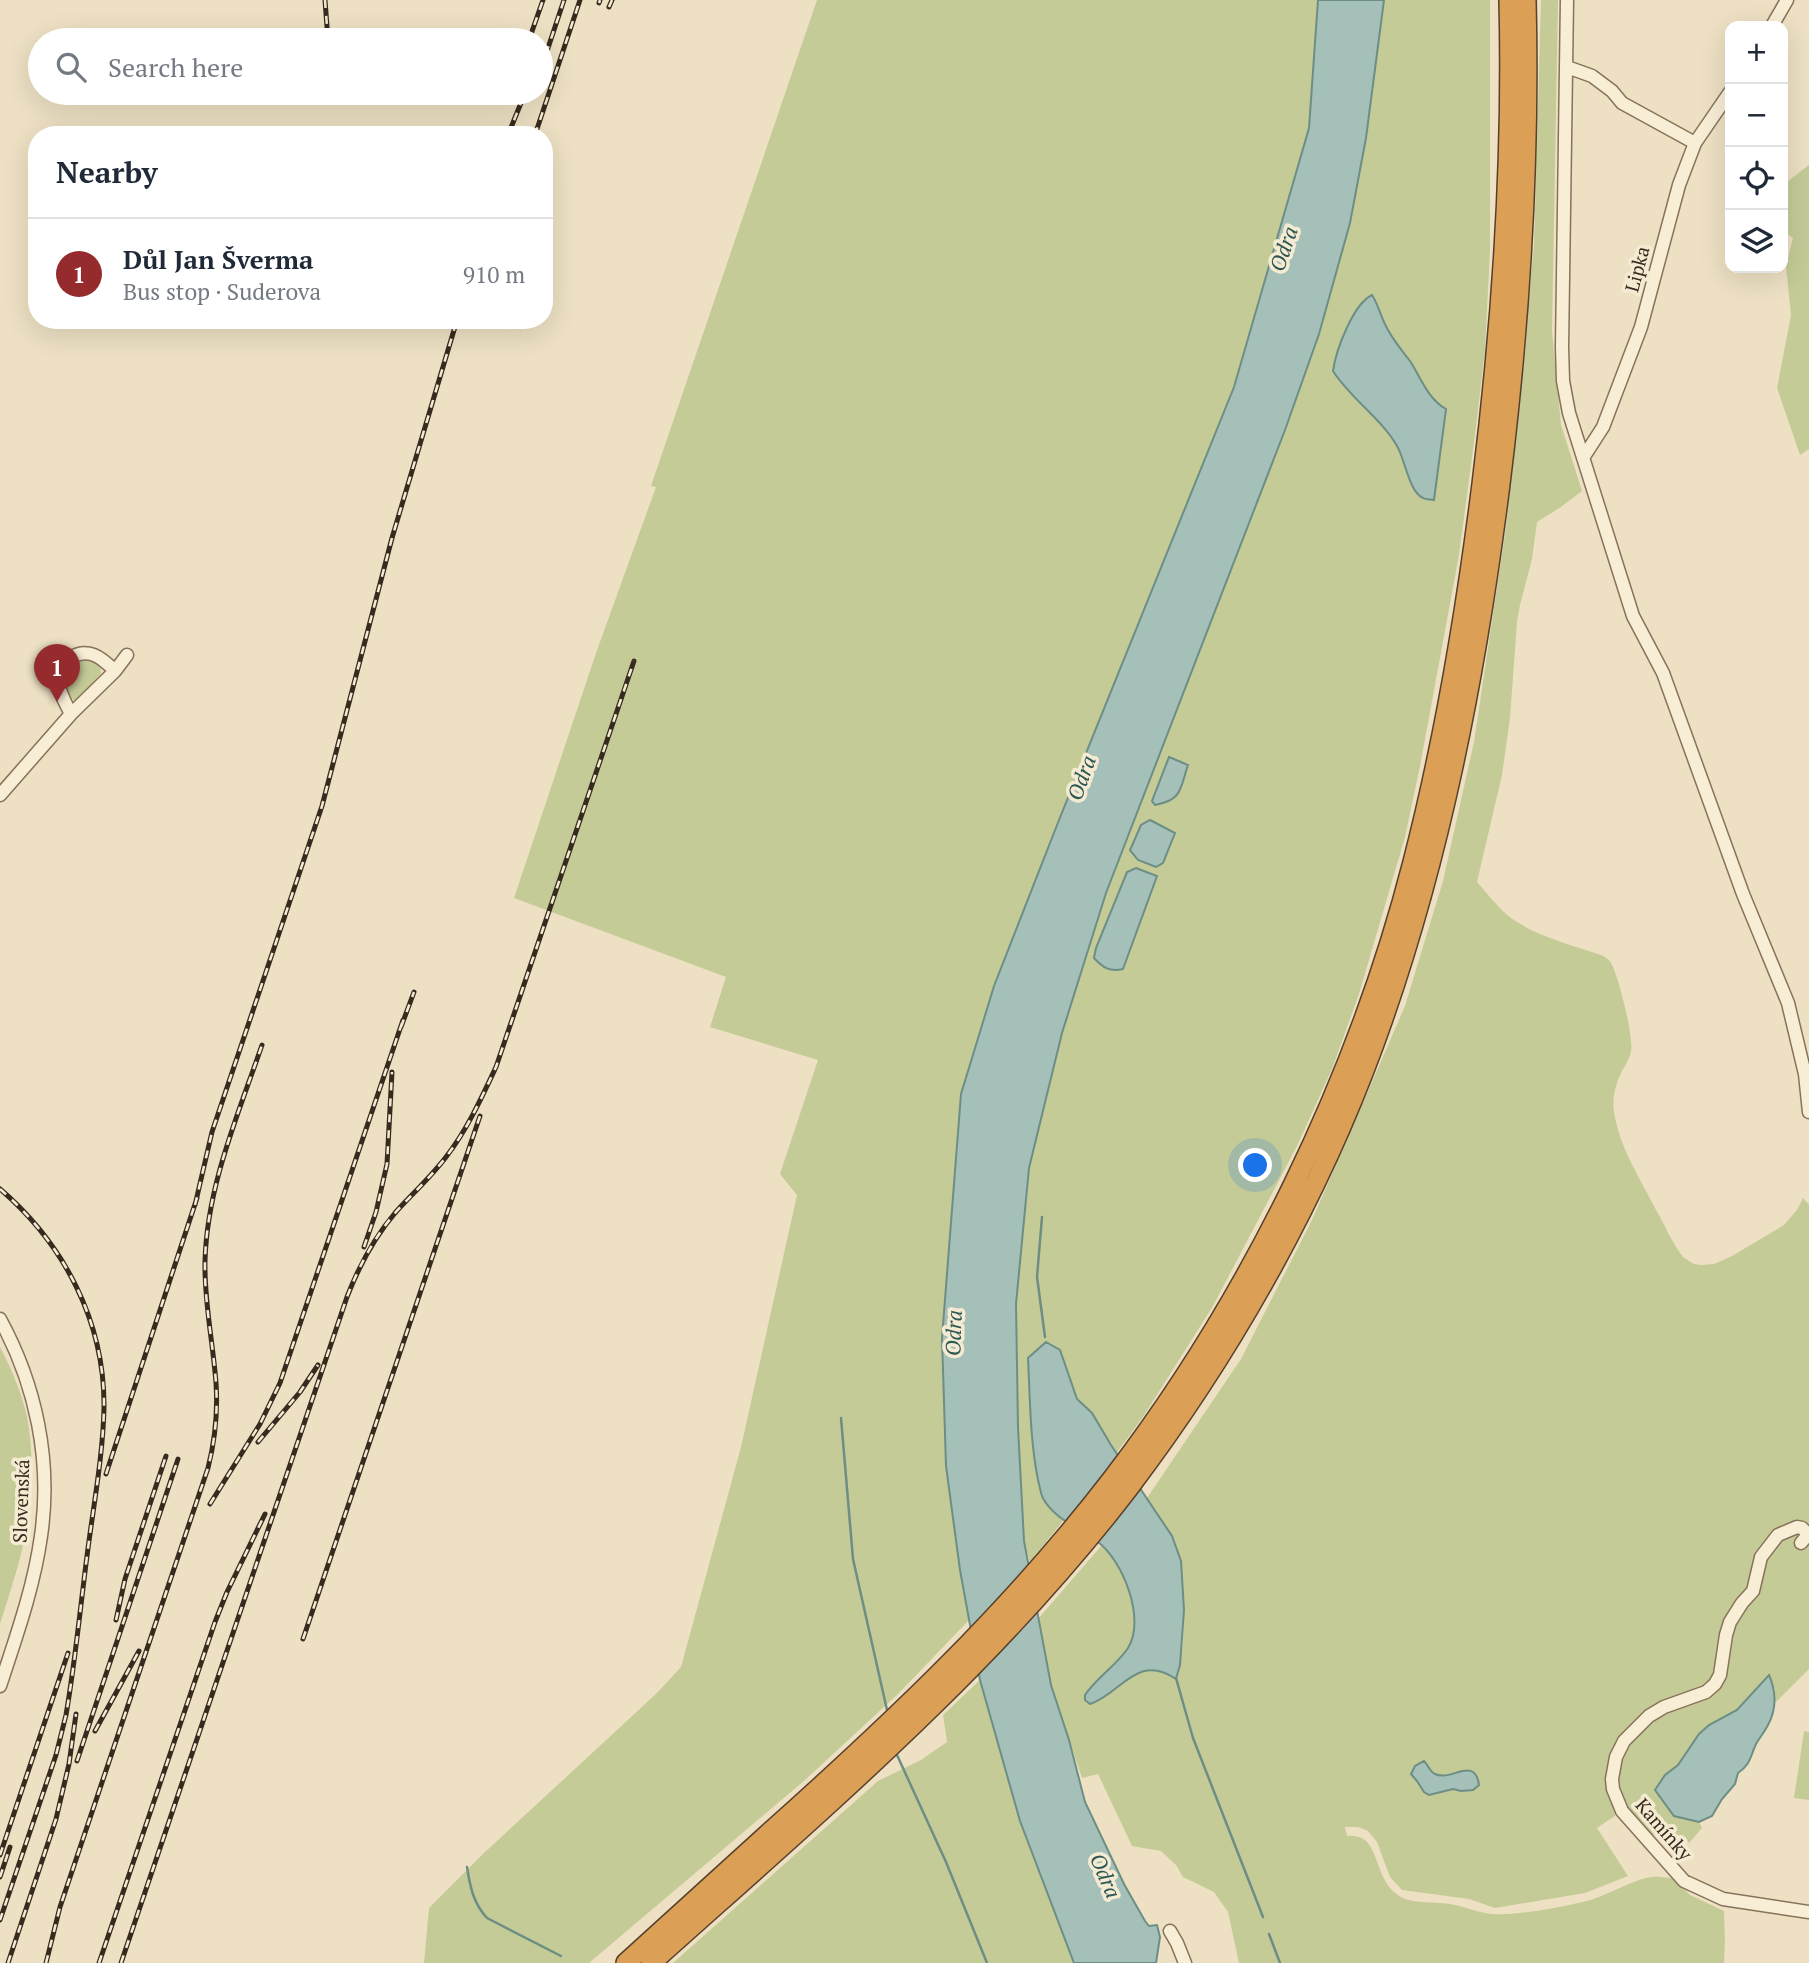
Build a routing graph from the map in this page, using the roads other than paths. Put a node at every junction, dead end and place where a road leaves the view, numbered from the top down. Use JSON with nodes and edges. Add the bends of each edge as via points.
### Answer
{"nodes":[{"id":1,"x":1509,"y":0,"type":"edge"},
{"id":2,"x":1526,"y":0,"type":"edge"},
{"id":3,"x":1567,"y":0,"type":"edge"},
{"id":4,"x":1787,"y":0,"type":"edge"},
{"id":5,"x":1775,"y":21,"type":"edge"},
{"id":6,"x":1567,"y":67,"type":"junction"},
{"id":7,"x":1725,"y":99,"type":"edge"},
{"id":8,"x":1695,"y":143,"type":"junction"},
{"id":9,"x":1584,"y":458,"type":"junction"},
{"id":10,"x":127,"y":655,"type":"dead end"},
{"id":11,"x":116,"y":671,"type":"junction"},
{"id":12,"x":71,"y":714,"type":"junction"},
{"id":13,"x":0,"y":795,"type":"edge"},
{"id":14,"x":1809,"y":1112,"type":"edge"},
{"id":15,"x":0,"y":1318,"type":"edge"},
{"id":16,"x":1160,"y":1428,"type":"junction"},
{"id":17,"x":1801,"y":1543,"type":"dead end"},
{"id":18,"x":0,"y":1686,"type":"edge"},
{"id":19,"x":770,"y":1844,"type":"junction"},
{"id":20,"x":1809,"y":1912,"type":"edge"},
{"id":21,"x":1170,"y":1931,"type":"dead end"},
{"id":22,"x":626,"y":1963,"type":"edge"},
{"id":23,"x":651,"y":1963,"type":"edge"},
{"id":24,"x":1185,"y":1963,"type":"edge"}],
"edges":[{"from":1,"to":16,"type":"highway","via":[[1504,251],[1492,404],[1457,659],[1412,867],[1384,960],[1325,1117],[1259,1252]]},
{"from":2,"to":16,"type":"highway","via":[[1524,200],[1509,411],[1473,664],[1427,875],[1373,1046],[1310,1192],[1224,1348]]},
{"from":3,"to":6,"type":"street"},
{"from":4,"to":5,"type":"street"},
{"from":6,"to":8,"type":"street","via":[[1592,76],[1622,103]]},
{"from":6,"to":9,"type":"street","via":[[1562,358],[1569,413]]},
{"from":7,"to":8,"type":"street","name":"Lipka"},
{"from":8,"to":9,"type":"street","name":"Lipka","via":[[1679,185],[1641,327],[1603,427]]},
{"from":9,"to":14,"type":"street","via":[[1633,616],[1663,673],[1788,1003]]},
{"from":10,"to":11,"type":"street"},
{"from":11,"to":12,"type":"street"},
{"from":11,"to":12,"type":"street","via":[[92,654],[78,654],[66,661],[58,681]]},
{"from":12,"to":13,"type":"street"},
{"from":15,"to":18,"type":"street","name":"Slovenská","via":[[20,1360],[37,1416],[44,1504],[31,1587]]},
{"from":16,"to":19,"type":"highway","via":[[1130,1486],[1001,1636],[923,1716]]},
{"from":17,"to":20,"type":"street","name":"Kamínky","via":[[1806,1537],[1802,1528],[1778,1535],[1761,1558],[1753,1591],[1730,1622],[1715,1684],[1649,1716],[1624,1741],[1616,1757],[1612,1789],[1622,1811],[1684,1881],[1723,1899]]},
{"from":19,"to":22,"type":"highway"},
{"from":19,"to":23,"type":"highway"},
{"from":21,"to":24,"type":"street"}]}
